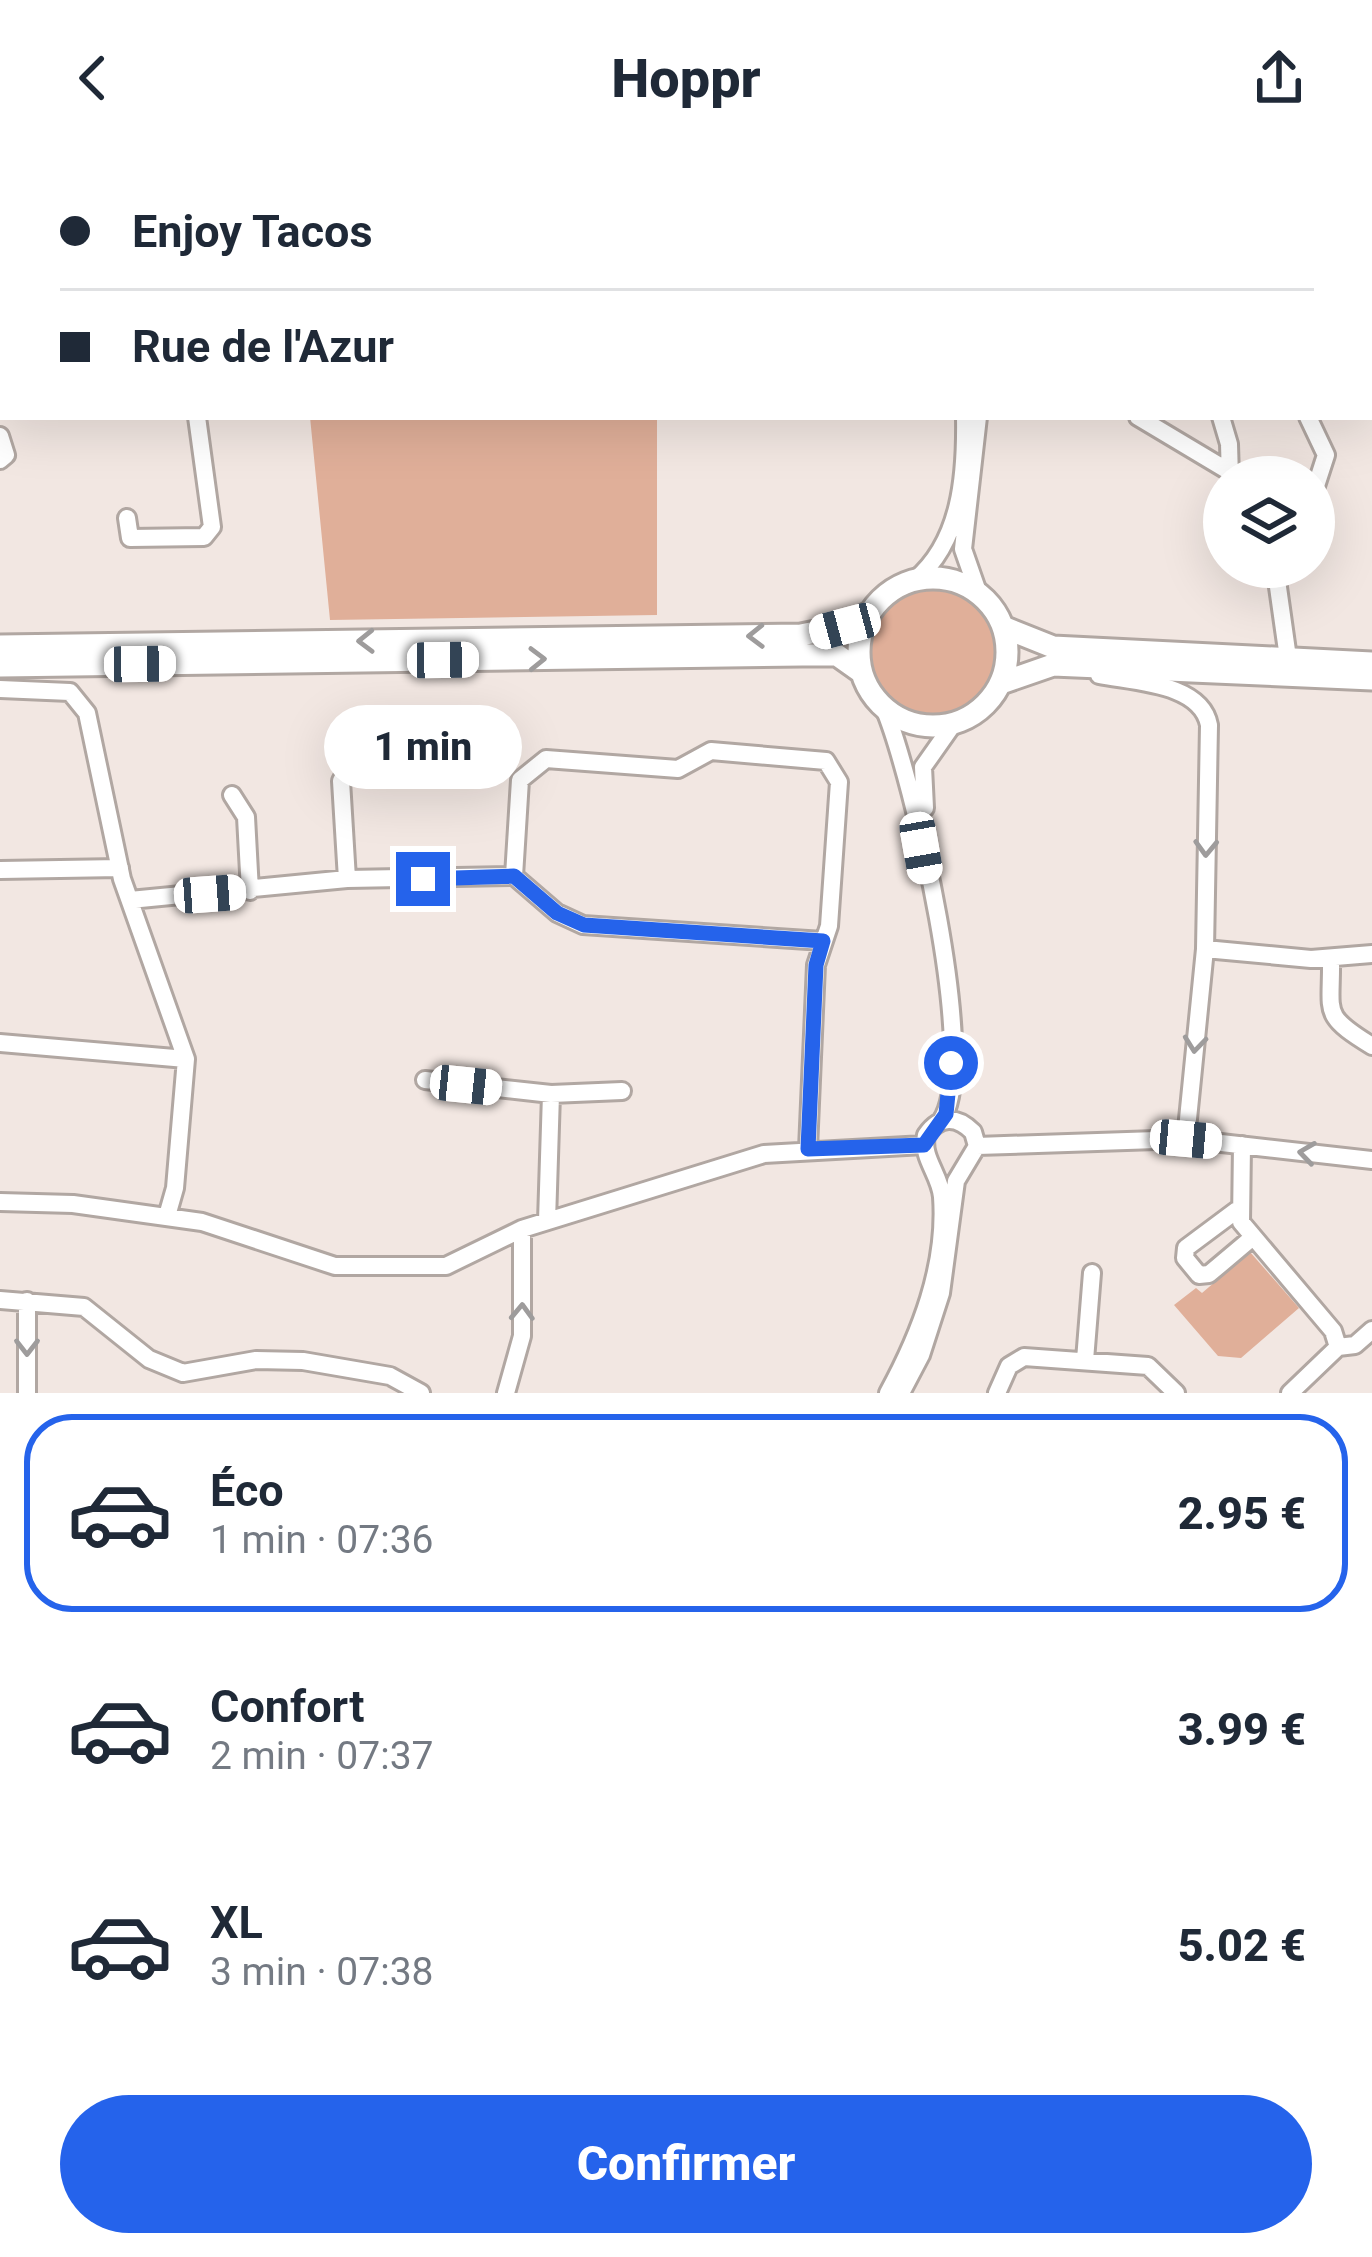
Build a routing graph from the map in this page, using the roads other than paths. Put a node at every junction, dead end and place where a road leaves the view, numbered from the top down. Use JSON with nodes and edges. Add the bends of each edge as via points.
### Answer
{"nodes":[{"id":1,"x":197,"y":420,"type":"edge"},
{"id":2,"x":965,"y":420,"type":"edge"},
{"id":3,"x":978,"y":420,"type":"edge"},
{"id":4,"x":1143,"y":420,"type":"edge"},
{"id":5,"x":1221,"y":420,"type":"edge"},
{"id":6,"x":1309,"y":420,"type":"edge"},
{"id":7,"x":0,"y":436,"type":"edge"},
{"id":8,"x":1227,"y":456,"type":"edge"},
{"id":9,"x":1325,"y":456,"type":"edge"},
{"id":10,"x":1203,"y":457,"type":"edge"},
{"id":11,"x":0,"y":460,"type":"edge"},
{"id":12,"x":127,"y":518,"type":"dead end"},
{"id":13,"x":915,"y":580,"type":"junction"},
{"id":14,"x":1278,"y":588,"type":"edge"},
{"id":15,"x":978,"y":592,"type":"junction"},
{"id":16,"x":869,"y":613,"type":"junction"},
{"id":17,"x":1003,"y":627,"type":"junction"},
{"id":18,"x":0,"y":646,"type":"edge"},
{"id":19,"x":1372,"y":663,"type":"edge"},
{"id":20,"x":1053,"y":665,"type":"junction"},
{"id":21,"x":0,"y":666,"type":"edge"},
{"id":22,"x":1290,"y":668,"type":"junction"},
{"id":23,"x":861,"y":672,"type":"junction"},
{"id":24,"x":1372,"y":679,"type":"edge"},
{"id":25,"x":1000,"y":683,"type":"junction"},
{"id":26,"x":4,"y":688,"type":"edge"},
{"id":27,"x":884,"y":708,"type":"junction"},
{"id":28,"x":954,"y":723,"type":"junction"},
{"id":29,"x":358,"y":748,"type":"dead end"},
{"id":30,"x":232,"y":795,"type":"dead end"},
{"id":31,"x":120,"y":868,"type":"junction"},
{"id":32,"x":0,"y":870,"type":"edge"},
{"id":33,"x":514,"y":876,"type":"junction"},
{"id":34,"x":347,"y":879,"type":"junction"},
{"id":35,"x":250,"y":891,"type":"junction"},
{"id":36,"x":130,"y":900,"type":"junction"},
{"id":37,"x":823,"y":941,"type":"junction"},
{"id":38,"x":1205,"y":949,"type":"junction"},
{"id":39,"x":1372,"y":954,"type":"edge"},
{"id":40,"x":1331,"y":958,"type":"junction"},
{"id":41,"x":0,"y":1043,"type":"edge"},
{"id":42,"x":1372,"y":1046,"type":"edge"},
{"id":43,"x":186,"y":1059,"type":"junction"},
{"id":44,"x":424,"y":1080,"type":"dead end"},
{"id":45,"x":622,"y":1090,"type":"dead end"},
{"id":46,"x":550,"y":1094,"type":"junction"},
{"id":47,"x":941,"y":1120,"type":"junction"},
{"id":48,"x":964,"y":1123,"type":"junction"},
{"id":49,"x":1186,"y":1139,"type":"junction"},
{"id":50,"x":1242,"y":1144,"type":"junction"},
{"id":51,"x":924,"y":1145,"type":"junction"},
{"id":52,"x":977,"y":1145,"type":"junction"},
{"id":53,"x":808,"y":1149,"type":"junction"},
{"id":54,"x":1372,"y":1160,"type":"edge"},
{"id":55,"x":932,"y":1164,"type":"junction"},
{"id":56,"x":968,"y":1166,"type":"junction"},
{"id":57,"x":0,"y":1202,"type":"edge"},
{"id":58,"x":1237,"y":1210,"type":"junction"},
{"id":59,"x":167,"y":1216,"type":"junction"},
{"id":60,"x":547,"y":1221,"type":"junction"},
{"id":61,"x":522,"y":1229,"type":"junction"},
{"id":62,"x":1252,"y":1237,"type":"junction"},
{"id":63,"x":1092,"y":1274,"type":"dead end"},
{"id":64,"x":0,"y":1300,"type":"edge"},
{"id":65,"x":27,"y":1301,"type":"junction"},
{"id":66,"x":1372,"y":1330,"type":"edge"},
{"id":67,"x":1338,"y":1347,"type":"junction"},
{"id":68,"x":1085,"y":1360,"type":"junction"},
{"id":69,"x":27,"y":1393,"type":"edge"},
{"id":70,"x":421,"y":1393,"type":"edge"},
{"id":71,"x":506,"y":1393,"type":"edge"},
{"id":72,"x":888,"y":1393,"type":"edge"},
{"id":73,"x":901,"y":1393,"type":"edge"},
{"id":74,"x":997,"y":1393,"type":"edge"},
{"id":75,"x":1177,"y":1393,"type":"edge"},
{"id":76,"x":1291,"y":1393,"type":"edge"}],
"edges":[{"from":1,"to":12,"type":"street","via":[[212,527],[204,537],[130,538]]},
{"from":2,"to":13,"type":"street","via":[[948,546]]},
{"from":3,"to":15,"type":"street","via":[[962,549]]},
{"from":4,"to":10,"type":"street"},
{"from":5,"to":8,"type":"street"},
{"from":6,"to":9,"type":"street"},
{"from":7,"to":11,"type":"street"},
{"from":13,"to":15,"type":"main road","via":[[948,579]]},
{"from":13,"to":16,"type":"main road"},
{"from":14,"to":22,"type":"street"},
{"from":15,"to":17,"type":"main road"},
{"from":16,"to":18,"type":"main road","one_way":true,"via":[[845,626],[789,635]]},
{"from":16,"to":23,"type":"main road"},
{"from":17,"to":22,"type":"main road","via":[[1053,646]]},
{"from":17,"to":25,"type":"main road"},
{"from":19,"to":22,"type":"main road"},
{"from":20,"to":22,"type":"main road"},
{"from":20,"to":25,"type":"main road"},
{"from":20,"to":38,"type":"street","one_way":true,"via":[[1184,694],[1207,714]]},
{"from":21,"to":23,"type":"main road","one_way":true,"via":[[802,655],[837,656]]},
{"from":22,"to":24,"type":"main road"},
{"from":23,"to":27,"type":"main road"},
{"from":25,"to":28,"type":"main road","via":[[989,701]]},
{"from":26,"to":31,"type":"street","via":[[62,690],[82,704]]},
{"from":27,"to":28,"type":"main road","via":[[917,725]]},
{"from":27,"to":47,"type":"street","via":[[906,769],[950,978],[951,1063]]},
{"from":28,"to":48,"type":"street","via":[[923,767],[922,792],[962,989]]},
{"from":29,"to":34,"type":"street","via":[[341,781]]},
{"from":30,"to":35,"type":"street","via":[[246,817]]},
{"from":31,"to":32,"type":"street"},
{"from":31,"to":36,"type":"street"},
{"from":33,"to":34,"type":"street"},
{"from":33,"to":37,"type":"street","via":[[584,925]]},
{"from":33,"to":37,"type":"street","via":[[520,781],[546,759],[678,769],[711,751],[826,761],[839,782]]},
{"from":34,"to":35,"type":"street"},
{"from":35,"to":36,"type":"street"},
{"from":36,"to":43,"type":"street"},
{"from":37,"to":53,"type":"street"},
{"from":38,"to":40,"type":"street"},
{"from":38,"to":49,"type":"street","one_way":true},
{"from":39,"to":40,"type":"street"},
{"from":40,"to":42,"type":"street","via":[[1329,1014]]},
{"from":41,"to":43,"type":"street"},
{"from":43,"to":59,"type":"street"},
{"from":44,"to":46,"type":"street"},
{"from":45,"to":46,"type":"street"},
{"from":46,"to":60,"type":"street"},
{"from":47,"to":48,"type":"street"},
{"from":47,"to":51,"type":"street"},
{"from":48,"to":52,"type":"street"},
{"from":49,"to":50,"type":"street"},
{"from":49,"to":52,"type":"street"},
{"from":54,"to":50,"type":"street","one_way":true},
{"from":50,"to":58,"type":"street"},
{"from":51,"to":53,"type":"street"},
{"from":51,"to":55,"type":"street"},
{"from":52,"to":56,"type":"street"},
{"from":53,"to":60,"type":"street","via":[[764,1154]]},
{"from":55,"to":56,"type":"street","via":[[956,1172]]},
{"from":55,"to":72,"type":"street","via":[[942,1199],[932,1291]]},
{"from":56,"to":73,"type":"street","via":[[956,1181],[941,1293]]},
{"from":57,"to":59,"type":"street"},
{"from":58,"to":62,"type":"street"},
{"from":58,"to":62,"type":"street","via":[[1186,1248],[1185,1258],[1199,1275],[1209,1274]]},
{"from":59,"to":61,"type":"street","via":[[352,1268],[459,1264]]},
{"from":60,"to":61,"type":"street"},
{"from":71,"to":61,"type":"street","one_way":true,"via":[[522,1336]]},
{"from":62,"to":67,"type":"street"},
{"from":63,"to":68,"type":"street"},
{"from":64,"to":65,"type":"street"},
{"from":65,"to":69,"type":"street","one_way":true},
{"from":65,"to":70,"type":"street","via":[[84,1307],[149,1359],[183,1373],[276,1358],[390,1376]]},
{"from":66,"to":67,"type":"street"},
{"from":67,"to":76,"type":"street"},
{"from":68,"to":74,"type":"street","via":[[1024,1357],[1009,1366]]},
{"from":68,"to":75,"type":"street","via":[[1148,1366]]}]}
